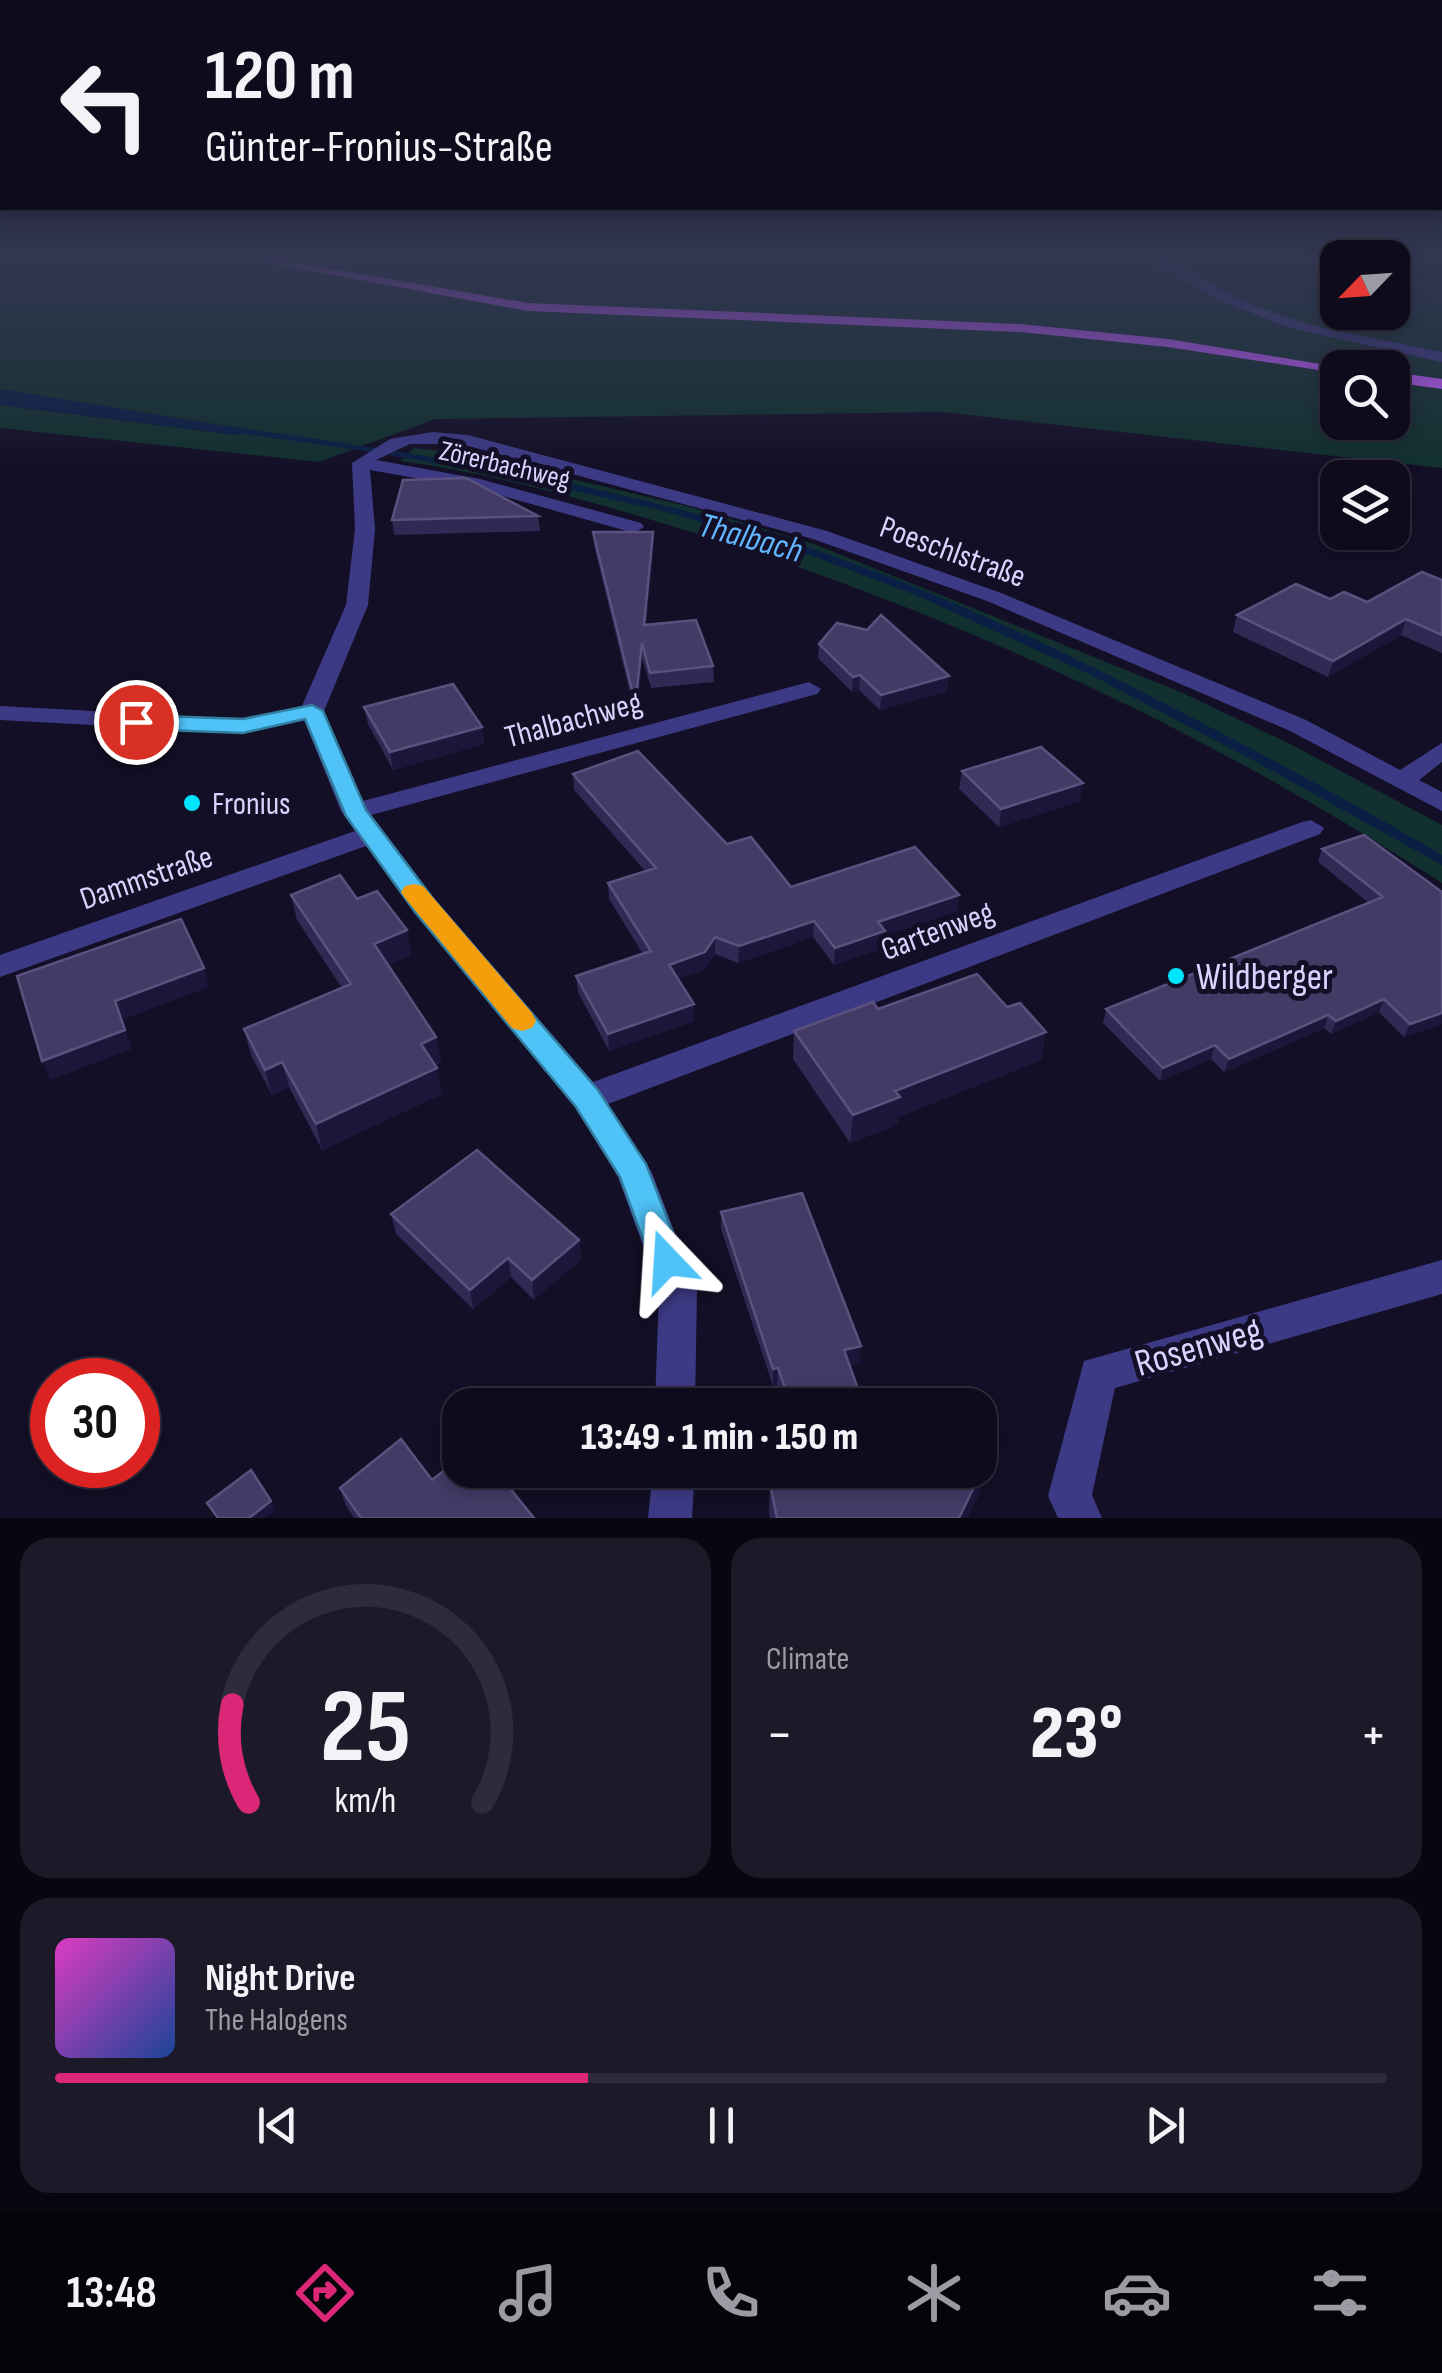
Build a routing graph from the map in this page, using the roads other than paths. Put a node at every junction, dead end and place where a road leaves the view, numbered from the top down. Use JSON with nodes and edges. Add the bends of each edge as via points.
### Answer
{"nodes":[{"id":1,"x":1016,"y":328,"type":"edge"},
{"id":2,"x":1309,"y":328,"type":"edge"},
{"id":3,"x":1442,"y":357,"type":"edge"},
{"id":4,"x":1320,"y":365,"type":"edge"},
{"id":5,"x":1410,"y":380,"type":"edge"},
{"id":6,"x":1442,"y":384,"type":"edge"},
{"id":7,"x":365,"y":460,"type":"junction"},
{"id":8,"x":634,"y":528,"type":"edge"},
{"id":9,"x":809,"y":689,"type":"dead end"},
{"id":10,"x":312,"y":711,"type":"junction"},
{"id":11,"x":0,"y":713,"type":"edge"},
{"id":12,"x":1442,"y":750,"type":"edge"},
{"id":13,"x":1403,"y":780,"type":"junction"},
{"id":14,"x":1442,"y":803,"type":"edge"},
{"id":15,"x":363,"y":823,"type":"junction"},
{"id":16,"x":1311,"y":828,"type":"dead end"},
{"id":17,"x":0,"y":966,"type":"edge"},
{"id":18,"x":587,"y":1098,"type":"junction"},
{"id":19,"x":1442,"y":1276,"type":"edge"},
{"id":20,"x":675,"y":1388,"type":"edge"},
{"id":21,"x":672,"y":1488,"type":"edge"},
{"id":22,"x":670,"y":1518,"type":"edge"},
{"id":23,"x":1080,"y":1518,"type":"edge"}],
"edges":[{"from":1,"to":4,"type":"main road"},
{"from":2,"to":3,"type":"street"},
{"from":5,"to":6,"type":"main road"},
{"from":7,"to":8,"type":"street","name":"Zörerbachweg"},
{"from":7,"to":10,"type":"street","via":[[358,605]]},
{"from":7,"to":13,"type":"street","name":"Poeschlstraße","via":[[415,436],[462,439],[712,503],[900,562],[1140,656]]},
{"from":9,"to":15,"type":"street","name":"Thalbachweg"},
{"from":10,"to":11,"type":"street","via":[[243,726]]},
{"from":10,"to":15,"type":"street"},
{"from":12,"to":13,"type":"street"},
{"from":13,"to":14,"type":"street","name":"Poeschlstraße"},
{"from":15,"to":17,"type":"street","name":"Dammstraße"},
{"from":15,"to":18,"type":"street","via":[[424,906]]},
{"from":16,"to":18,"type":"street","name":"Gartenweg"},
{"from":18,"to":20,"type":"street","via":[[634,1173],[678,1290]]},
{"from":19,"to":23,"type":"street","name":"Rosenweg","via":[[1098,1374],[1070,1496]]},
{"from":21,"to":22,"type":"street"}]}
